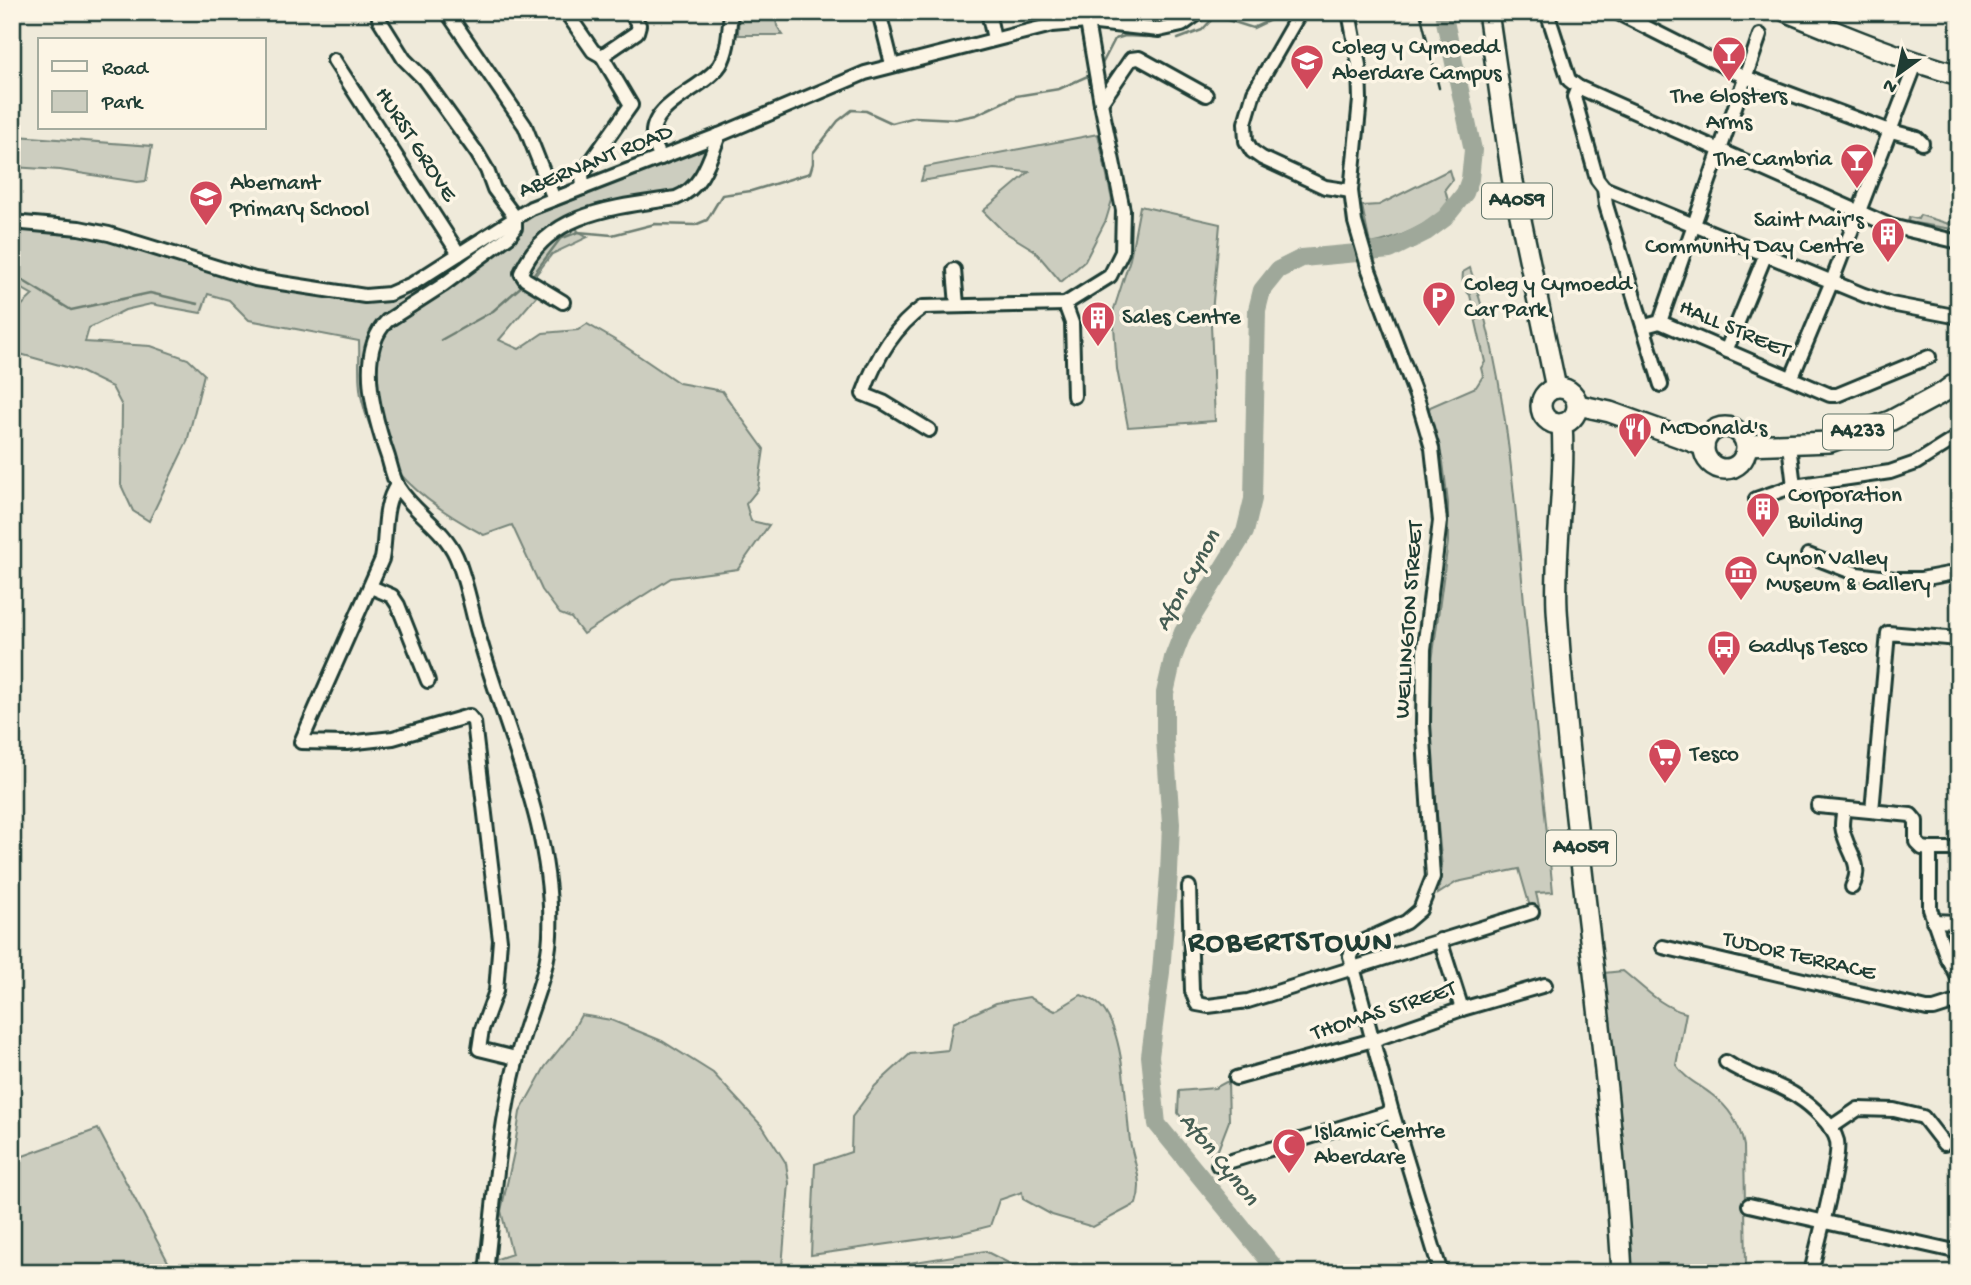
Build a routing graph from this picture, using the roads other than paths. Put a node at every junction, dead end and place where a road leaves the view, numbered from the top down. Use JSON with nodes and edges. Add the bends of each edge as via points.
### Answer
{"nodes":[{"id":1,"x":447,"y":12,"type":"edge"},
{"id":2,"x":566,"y":12,"type":"edge"},
{"id":3,"x":630,"y":12,"type":"edge"},
{"id":4,"x":731,"y":12,"type":"edge"},
{"id":5,"x":879,"y":12,"type":"edge"},
{"id":6,"x":988,"y":12,"type":"edge"},
{"id":7,"x":1200,"y":12,"type":"edge"},
{"id":8,"x":1300,"y":12,"type":"edge"},
{"id":9,"x":1349,"y":12,"type":"edge"},
{"id":10,"x":1488,"y":12,"type":"edge"},
{"id":11,"x":1547,"y":12,"type":"edge"},
{"id":12,"x":1616,"y":12,"type":"edge"},
{"id":13,"x":1787,"y":12,"type":"edge"},
{"id":14,"x":379,"y":19,"type":"dead end"},
{"id":15,"x":1087,"y":22,"type":"junction"},
{"id":16,"x":1760,"y":35,"type":"dead end"},
{"id":17,"x":994,"y":39,"type":"junction"},
{"id":18,"x":602,"y":56,"type":"junction"},
{"id":19,"x":334,"y":60,"type":"dead end"},
{"id":20,"x":1917,"y":61,"type":"junction"},
{"id":21,"x":892,"y":64,"type":"junction"},
{"id":22,"x":1959,"y":75,"type":"edge"},
{"id":23,"x":1745,"y":77,"type":"junction"},
{"id":24,"x":1578,"y":87,"type":"junction"},
{"id":25,"x":1206,"y":95,"type":"dead end"},
{"id":26,"x":1101,"y":103,"type":"junction"},
{"id":27,"x":1889,"y":129,"type":"junction"},
{"id":28,"x":719,"y":135,"type":"junction"},
{"id":29,"x":1922,"y":143,"type":"dead end"},
{"id":30,"x":1719,"y":151,"type":"junction"},
{"id":31,"x":660,"y":158,"type":"junction"},
{"id":32,"x":583,"y":188,"type":"junction"},
{"id":33,"x":1604,"y":188,"type":"junction"},
{"id":34,"x":1351,"y":191,"type":"junction"},
{"id":35,"x":554,"y":199,"type":"junction"},
{"id":36,"x":1858,"y":211,"type":"junction"},
{"id":37,"x":515,"y":217,"type":"junction"},
{"id":38,"x":12,"y":222,"type":"edge"},
{"id":39,"x":1694,"y":224,"type":"junction"},
{"id":40,"x":1959,"y":242,"type":"edge"},
{"id":41,"x":459,"y":254,"type":"junction"},
{"id":42,"x":1765,"y":256,"type":"junction"},
{"id":43,"x":954,"y":270,"type":"dead end"},
{"id":44,"x":1832,"y":281,"type":"junction"},
{"id":45,"x":563,"y":302,"type":"dead end"},
{"id":46,"x":957,"y":304,"type":"junction"},
{"id":47,"x":1065,"y":304,"type":"junction"},
{"id":48,"x":1959,"y":317,"type":"edge"},
{"id":49,"x":1660,"y":322,"type":"junction"},
{"id":50,"x":1644,"y":326,"type":"junction"},
{"id":51,"x":1726,"y":351,"type":"junction"},
{"id":52,"x":1929,"y":357,"type":"dead end"},
{"id":53,"x":1792,"y":377,"type":"junction"},
{"id":54,"x":1959,"y":381,"type":"edge"},
{"id":55,"x":1661,"y":385,"type":"dead end"},
{"id":56,"x":1556,"y":388,"type":"junction"},
{"id":57,"x":1074,"y":396,"type":"dead end"},
{"id":58,"x":1578,"y":405,"type":"junction"},
{"id":59,"x":1562,"y":424,"type":"junction"},
{"id":60,"x":929,"y":430,"type":"dead end"},
{"id":61,"x":1959,"y":436,"type":"edge"},
{"id":62,"x":1788,"y":444,"type":"junction"},
{"id":63,"x":1746,"y":445,"type":"junction"},
{"id":64,"x":1704,"y":446,"type":"junction"},
{"id":65,"x":397,"y":485,"type":"junction"},
{"id":66,"x":1794,"y":486,"type":"junction"},
{"id":67,"x":1756,"y":499,"type":"dead end"},
{"id":68,"x":1808,"y":555,"type":"dead end"},
{"id":69,"x":1959,"y":572,"type":"edge"},
{"id":70,"x":370,"y":587,"type":"junction"},
{"id":71,"x":1959,"y":639,"type":"edge"},
{"id":72,"x":428,"y":681,"type":"dead end"},
{"id":73,"x":1818,"y":806,"type":"dead end"},
{"id":74,"x":1844,"y":809,"type":"junction"},
{"id":75,"x":1872,"y":811,"type":"junction"},
{"id":76,"x":1930,"y":849,"type":"junction"},
{"id":77,"x":1959,"y":849,"type":"edge"},
{"id":78,"x":1189,"y":887,"type":"dead end"},
{"id":79,"x":1852,"y":887,"type":"dead end"},
{"id":80,"x":1532,"y":912,"type":"dead end"},
{"id":81,"x":1933,"y":921,"type":"junction"},
{"id":82,"x":1959,"y":922,"type":"edge"},
{"id":83,"x":1440,"y":940,"type":"junction"},
{"id":84,"x":1663,"y":947,"type":"dead end"},
{"id":85,"x":1352,"y":968,"type":"junction"},
{"id":86,"x":1959,"y":979,"type":"edge"},
{"id":87,"x":1545,"y":985,"type":"dead end"},
{"id":88,"x":1959,"y":1001,"type":"edge"},
{"id":89,"x":1462,"y":1009,"type":"junction"},
{"id":90,"x":1373,"y":1040,"type":"junction"},
{"id":91,"x":516,"y":1058,"type":"junction"},
{"id":92,"x":1726,"y":1062,"type":"dead end"},
{"id":93,"x":1236,"y":1078,"type":"dead end"},
{"id":94,"x":1392,"y":1112,"type":"junction"},
{"id":95,"x":1830,"y":1128,"type":"junction"},
{"id":96,"x":1944,"y":1143,"type":"dead end"},
{"id":97,"x":1218,"y":1165,"type":"dead end"},
{"id":98,"x":1749,"y":1205,"type":"dead end"},
{"id":99,"x":1823,"y":1220,"type":"junction"},
{"id":100,"x":1959,"y":1252,"type":"edge"},
{"id":101,"x":486,"y":1273,"type":"edge"},
{"id":102,"x":1441,"y":1273,"type":"edge"},
{"id":103,"x":1622,"y":1273,"type":"edge"},
{"id":104,"x":1811,"y":1273,"type":"edge"}],
"edges":[{"from":1,"to":35,"type":"street","via":[[525,126]]},
{"from":2,"to":18,"type":"street","via":[[593,51]]},
{"from":3,"to":18,"type":"street","via":[[639,25],[637,32]]},
{"from":4,"to":31,"type":"street","via":[[722,62],[712,75],[666,107],[657,121],[653,137]]},
{"from":5,"to":21,"type":"street"},
{"from":6,"to":17,"type":"street"},
{"from":7,"to":15,"type":"street","name":"ABERNANT ROAD","via":[[1182,24],[1159,30]]},
{"from":8,"to":34,"type":"street","via":[[1254,92],[1245,123],[1247,141],[1262,158],[1325,187]]},
{"from":9,"to":34,"type":"street","name":"WELLINGTON STREET","via":[[1360,100]]},
{"from":10,"to":56,"type":"main road","number":"A4059","via":[[1512,177]]},
{"from":11,"to":24,"type":"street","via":[[1569,80]]},
{"from":12,"to":23,"type":"street"},
{"from":13,"to":20,"type":"main road"},
{"from":14,"to":37,"type":"street","via":[[477,153],[494,189]]},
{"from":15,"to":17,"type":"street","name":"ABERNANT ROAD"},
{"from":15,"to":26,"type":"street"},
{"from":16,"to":23,"type":"street"},
{"from":17,"to":21,"type":"street","name":"ABERNANT ROAD"},
{"from":18,"to":32,"type":"street","via":[[631,106],[582,174]]},
{"from":19,"to":41,"type":"street","name":"HURST GROVE"},
{"from":20,"to":22,"type":"main road"},
{"from":20,"to":27,"type":"street"},
{"from":21,"to":28,"type":"street","name":"ABERNANT ROAD"},
{"from":23,"to":27,"type":"street"},
{"from":23,"to":30,"type":"street"},
{"from":24,"to":30,"type":"street"},
{"from":24,"to":33,"type":"street","via":[[1574,97],[1597,179]]},
{"from":25,"to":26,"type":"street","via":[[1139,58],[1131,59]]},
{"from":26,"to":47,"type":"street","via":[[1123,210],[1122,252],[1110,276]]},
{"from":27,"to":29,"type":"street"},
{"from":27,"to":36,"type":"street"},
{"from":28,"to":31,"type":"street","name":"ABERNANT ROAD"},
{"from":28,"to":45,"type":"street","via":[[697,184],[688,193],[585,214],[547,237],[521,273]]},
{"from":30,"to":36,"type":"street"},
{"from":30,"to":39,"type":"street"},
{"from":31,"to":32,"type":"street","name":"ABERNANT ROAD"},
{"from":32,"to":35,"type":"street","name":"ABERNANT ROAD"},
{"from":33,"to":39,"type":"street"},
{"from":33,"to":50,"type":"street"},
{"from":34,"to":85,"type":"street","name":"WELLINGTON STREET","via":[[1369,270],[1432,448],[1440,531],[1424,649],[1423,724],[1433,877],[1420,910],[1406,922],[1354,945]]},
{"from":35,"to":37,"type":"street","name":"ABERNANT ROAD"},
{"from":36,"to":40,"type":"street","via":[[1904,231]]},
{"from":36,"to":44,"type":"street"},
{"from":37,"to":41,"type":"street","name":"ABERNANT ROAD"},
{"from":37,"to":65,"type":"street","via":[[509,236],[380,328],[374,342],[370,395]]},
{"from":38,"to":41,"type":"street","name":"ABERNANT ROAD","via":[[79,228],[233,274],[365,296],[389,294],[412,284]]},
{"from":39,"to":42,"type":"street"},
{"from":39,"to":49,"type":"street"},
{"from":42,"to":44,"type":"street"},
{"from":42,"to":51,"type":"street"},
{"from":43,"to":46,"type":"street"},
{"from":44,"to":48,"type":"street","via":[[1891,304]]},
{"from":44,"to":53,"type":"street"},
{"from":46,"to":47,"type":"street"},
{"from":46,"to":60,"type":"street","via":[[923,307],[906,319],[870,374],[863,394]]},
{"from":47,"to":57,"type":"street","via":[[1073,323]]},
{"from":49,"to":50,"type":"street"},
{"from":49,"to":51,"type":"street","name":"HALL STREET"},
{"from":50,"to":55,"type":"street"},
{"from":51,"to":53,"type":"street","name":"HALL STREET"},
{"from":52,"to":53,"type":"street","name":"HALL STREET","via":[[1837,395]]},
{"from":54,"to":62,"type":"main road","number":"A4233","via":[[1890,421],[1830,442]]},
{"from":56,"to":58,"type":"main road","via":[[1568,390]]},
{"from":56,"to":59,"type":"main road","via":[[1545,394],[1542,412],[1550,421]]},
{"from":58,"to":59,"type":"main road","via":[[1575,415]]},
{"from":58,"to":64,"type":"main road"},
{"from":59,"to":103,"type":"main road","number":"A4059","via":[[1557,607]]},
{"from":61,"to":66,"type":"street","via":[[1916,463],[1890,472]]},
{"from":62,"to":63,"type":"main road","number":"A4233"},
{"from":62,"to":66,"type":"street"},
{"from":63,"to":64,"type":"main road","via":[[1740,433],[1728,427],[1715,429]]},
{"from":63,"to":64,"type":"main road","via":[[1738,464],[1722,468],[1708,459]]},
{"from":65,"to":70,"type":"street","via":[[390,495],[384,550]]},
{"from":65,"to":91,"type":"street","via":[[434,524],[456,557],[539,824],[550,935]]},
{"from":66,"to":67,"type":"street"},
{"from":68,"to":69,"type":"street","via":[[1857,574],[1882,577],[1921,579]]},
{"from":70,"to":72,"type":"street","via":[[392,596],[398,605]]},
{"from":70,"to":91,"type":"street","via":[[300,742],[393,738],[469,716],[474,722],[500,940],[496,991],[479,1049]]},
{"from":71,"to":75,"type":"street","via":[[1888,633]]},
{"from":73,"to":74,"type":"street"},
{"from":74,"to":75,"type":"street"},
{"from":74,"to":79,"type":"street","via":[[1842,826],[1858,868]]},
{"from":75,"to":76,"type":"street","via":[[1911,815],[1916,821],[1916,842]]},
{"from":76,"to":77,"type":"street"},
{"from":76,"to":81,"type":"street"},
{"from":78,"to":85,"type":"street","via":[[1192,990],[1197,1004],[1248,1001]]},
{"from":80,"to":83,"type":"street"},
{"from":81,"to":82,"type":"street"},
{"from":81,"to":86,"type":"street"},
{"from":83,"to":85,"type":"street"},
{"from":83,"to":89,"type":"street"},
{"from":84,"to":88,"type":"street","name":"TUDOR TERRACE","via":[[1927,1009]]},
{"from":85,"to":90,"type":"street"},
{"from":87,"to":89,"type":"street","name":"THOMAS STREET"},
{"from":89,"to":90,"type":"street","name":"THOMAS STREET"},
{"from":90,"to":93,"type":"street","name":"THOMAS STREET"},
{"from":90,"to":94,"type":"street"},
{"from":91,"to":101,"type":"street","via":[[499,1154]]},
{"from":92,"to":95,"type":"street","via":[[1801,1098]]},
{"from":94,"to":97,"type":"street"},
{"from":94,"to":102,"type":"street"},
{"from":95,"to":96,"type":"street","via":[[1858,1110],[1894,1110],[1923,1117]]},
{"from":95,"to":99,"type":"street","via":[[1838,1143]]},
{"from":98,"to":99,"type":"street"},
{"from":99,"to":100,"type":"street"},
{"from":99,"to":104,"type":"street"}]}
